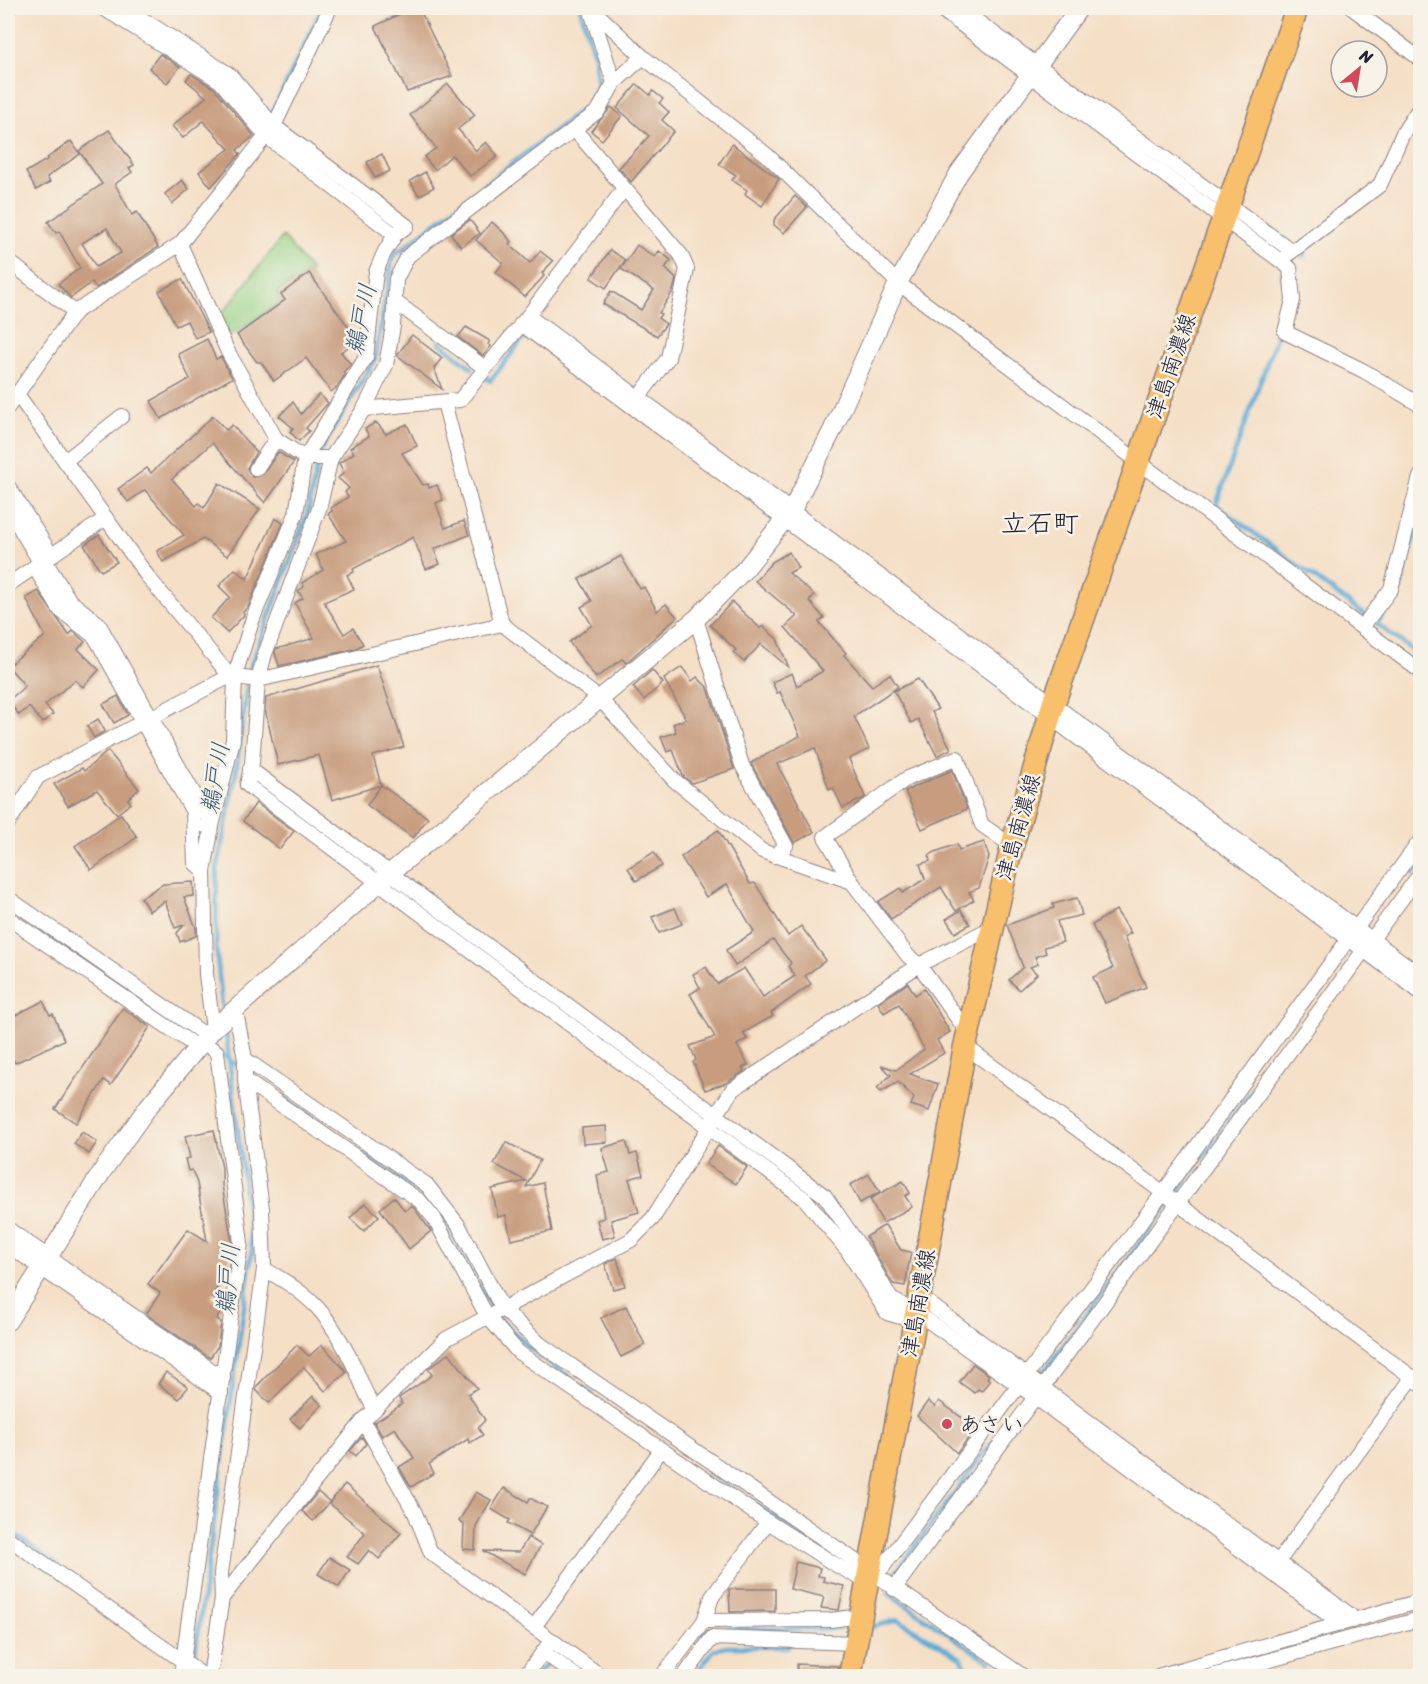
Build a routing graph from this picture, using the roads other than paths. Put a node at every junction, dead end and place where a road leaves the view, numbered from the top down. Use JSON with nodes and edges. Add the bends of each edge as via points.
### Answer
{"nodes":[{"id":1,"x":103,"y":8,"type":"edge"},
{"id":2,"x":125,"y":8,"type":"edge"},
{"id":3,"x":330,"y":8,"type":"edge"},
{"id":4,"x":591,"y":8,"type":"edge"},
{"id":5,"x":939,"y":8,"type":"edge"},
{"id":6,"x":959,"y":8,"type":"edge"},
{"id":7,"x":1079,"y":8,"type":"edge"},
{"id":8,"x":1297,"y":8,"type":"edge"},
{"id":9,"x":1352,"y":8,"type":"edge"},
{"id":10,"x":643,"y":57,"type":"junction"},
{"id":11,"x":1420,"y":59,"type":"edge"},
{"id":12,"x":1033,"y":70,"type":"junction"},
{"id":13,"x":614,"y":83,"type":"junction"},
{"id":14,"x":1420,"y":107,"type":"edge"},
{"id":15,"x":574,"y":130,"type":"junction"},
{"id":16,"x":271,"y":131,"type":"junction"},
{"id":17,"x":623,"y":190,"type":"junction"},
{"id":18,"x":1226,"y":211,"type":"junction"},
{"id":19,"x":180,"y":244,"type":"junction"},
{"id":20,"x":1292,"y":251,"type":"junction"},
{"id":21,"x":1280,"y":260,"type":"junction"},
{"id":22,"x":8,"y":261,"type":"edge"},
{"id":23,"x":898,"y":283,"type":"junction"},
{"id":24,"x":394,"y":301,"type":"junction"},
{"id":25,"x":75,"y":312,"type":"junction"},
{"id":26,"x":525,"y":320,"type":"junction"},
{"id":27,"x":485,"y":368,"type":"junction"},
{"id":28,"x":17,"y":394,"type":"junction"},
{"id":29,"x":638,"y":398,"type":"junction"},
{"id":30,"x":444,"y":402,"type":"junction"},
{"id":31,"x":1420,"y":405,"type":"edge"},
{"id":32,"x":8,"y":407,"type":"edge"},
{"id":33,"x":364,"y":409,"type":"junction"},
{"id":34,"x":122,"y":416,"type":"dead end"},
{"id":35,"x":276,"y":439,"type":"junction"},
{"id":36,"x":308,"y":458,"type":"junction"},
{"id":37,"x":328,"y":458,"type":"junction"},
{"id":38,"x":1138,"y":460,"type":"junction"},
{"id":39,"x":65,"y":461,"type":"junction"},
{"id":40,"x":256,"y":468,"type":"dead end"},
{"id":41,"x":1420,"y":477,"type":"edge"},
{"id":42,"x":8,"y":486,"type":"edge"},
{"id":43,"x":8,"y":508,"type":"edge"},
{"id":44,"x":788,"y":515,"type":"junction"},
{"id":45,"x":106,"y":518,"type":"junction"},
{"id":46,"x":43,"y":562,"type":"junction"},
{"id":47,"x":8,"y":585,"type":"edge"},
{"id":48,"x":696,"y":619,"type":"junction"},
{"id":49,"x":502,"y":624,"type":"junction"},
{"id":50,"x":1362,"y":627,"type":"junction"},
{"id":51,"x":1420,"y":671,"type":"edge"},
{"id":52,"x":235,"y":676,"type":"junction"},
{"id":53,"x":256,"y":680,"type":"junction"},
{"id":54,"x":600,"y":699,"type":"junction"},
{"id":55,"x":1051,"y":711,"type":"junction"},
{"id":56,"x":146,"y":719,"type":"junction"},
{"id":57,"x":8,"y":823,"type":"edge"},
{"id":58,"x":194,"y":826,"type":"junction"},
{"id":59,"x":212,"y":826,"type":"junction"},
{"id":60,"x":1420,"y":841,"type":"edge"},
{"id":61,"x":1012,"y":846,"type":"junction"},
{"id":62,"x":774,"y":856,"type":"junction"},
{"id":63,"x":204,"y":871,"type":"junction"},
{"id":64,"x":1420,"y":874,"type":"edge"},
{"id":65,"x":384,"y":878,"type":"junction"},
{"id":66,"x":852,"y":882,"type":"junction"},
{"id":67,"x":8,"y":898,"type":"edge"},
{"id":68,"x":8,"y":918,"type":"edge"},
{"id":69,"x":991,"y":928,"type":"junction"},
{"id":70,"x":1352,"y":933,"type":"junction"},
{"id":71,"x":1368,"y":945,"type":"junction"},
{"id":72,"x":919,"y":965,"type":"junction"},
{"id":73,"x":1420,"y":975,"type":"edge"},
{"id":74,"x":1420,"y":992,"type":"edge"},
{"id":75,"x":233,"y":1009,"type":"junction"},
{"id":76,"x":207,"y":1036,"type":"junction"},
{"id":77,"x":966,"y":1039,"type":"junction"},
{"id":78,"x":246,"y":1059,"type":"junction"},
{"id":79,"x":245,"y":1080,"type":"junction"},
{"id":80,"x":710,"y":1122,"type":"junction"},
{"id":81,"x":1162,"y":1194,"type":"junction"},
{"id":82,"x":1177,"y":1204,"type":"junction"},
{"id":83,"x":8,"y":1229,"type":"edge"},
{"id":84,"x":8,"y":1245,"type":"edge"},
{"id":85,"x":46,"y":1261,"type":"junction"},
{"id":86,"x":264,"y":1269,"type":"junction"},
{"id":87,"x":502,"y":1308,"type":"junction"},
{"id":88,"x":917,"y":1310,"type":"junction"},
{"id":89,"x":487,"y":1316,"type":"junction"},
{"id":90,"x":8,"y":1321,"type":"edge"},
{"id":91,"x":224,"y":1378,"type":"junction"},
{"id":92,"x":1417,"y":1380,"type":"edge"},
{"id":93,"x":1023,"y":1381,"type":"junction"},
{"id":94,"x":1038,"y":1392,"type":"junction"},
{"id":95,"x":221,"y":1393,"type":"junction"},
{"id":96,"x":375,"y":1409,"type":"junction"},
{"id":97,"x":363,"y":1421,"type":"junction"},
{"id":98,"x":661,"y":1450,"type":"junction"},
{"id":99,"x":768,"y":1522,"type":"junction"},
{"id":100,"x":8,"y":1538,"type":"edge"},
{"id":101,"x":1278,"y":1562,"type":"junction"},
{"id":102,"x":867,"y":1576,"type":"junction"},
{"id":103,"x":894,"y":1589,"type":"junction"},
{"id":104,"x":222,"y":1598,"type":"junction"},
{"id":105,"x":1420,"y":1601,"type":"edge"},
{"id":106,"x":860,"y":1616,"type":"junction"},
{"id":107,"x":1420,"y":1619,"type":"edge"},
{"id":108,"x":705,"y":1621,"type":"junction"},
{"id":109,"x":1352,"y":1621,"type":"junction"},
{"id":110,"x":1337,"y":1625,"type":"junction"},
{"id":111,"x":534,"y":1627,"type":"junction"},
{"id":112,"x":552,"y":1640,"type":"junction"},
{"id":113,"x":856,"y":1643,"type":"junction"},
{"id":114,"x":543,"y":1652,"type":"junction"},
{"id":115,"x":568,"y":1653,"type":"junction"},
{"id":116,"x":559,"y":1664,"type":"junction"},
{"id":117,"x":183,"y":1668,"type":"edge"},
{"id":118,"x":204,"y":1676,"type":"edge"},
{"id":119,"x":210,"y":1677,"type":"edge"},
{"id":120,"x":525,"y":1677,"type":"edge"},
{"id":121,"x":576,"y":1677,"type":"edge"},
{"id":122,"x":601,"y":1677,"type":"edge"},
{"id":123,"x":662,"y":1677,"type":"edge"},
{"id":124,"x":684,"y":1677,"type":"edge"},
{"id":125,"x":850,"y":1677,"type":"edge"},
{"id":126,"x":1023,"y":1677,"type":"edge"},
{"id":127,"x":1158,"y":1677,"type":"edge"},
{"id":128,"x":1212,"y":1677,"type":"edge"}],
"edges":[{"from":1,"to":16,"type":"street","via":[[220,81]]},
{"from":2,"to":16,"type":"street","via":[[230,75]]},
{"from":3,"to":16,"type":"street"},
{"from":4,"to":10,"type":"street"},
{"from":4,"to":13,"type":"street"},
{"from":5,"to":12,"type":"street"},
{"from":6,"to":12,"type":"street"},
{"from":7,"to":12,"type":"street"},
{"from":8,"to":18,"type":"main road","name":"津島南濃線"},
{"from":9,"to":11,"type":"street"},
{"from":10,"to":13,"type":"street"},
{"from":10,"to":23,"type":"street","via":[[767,155]]},
{"from":12,"to":18,"type":"street"},
{"from":12,"to":23,"type":"street","via":[[959,173]]},
{"from":13,"to":15,"type":"street","via":[[598,111]]},
{"from":14,"to":20,"type":"street","via":[[1403,132],[1380,185]]},
{"from":15,"to":17,"type":"street"},
{"from":15,"to":24,"type":"street","via":[[408,256],[396,279]]},
{"from":16,"to":19,"type":"street"},
{"from":16,"to":36,"type":"street","via":[[395,235],[376,272],[366,357]]},
{"from":17,"to":26,"type":"street"},
{"from":17,"to":29,"type":"street","via":[[681,255],[687,269],[668,358]]},
{"from":18,"to":20,"type":"street"},
{"from":18,"to":21,"type":"street"},
{"from":18,"to":38,"type":"main road","name":"津島南濃線"},
{"from":19,"to":25,"type":"street"},
{"from":19,"to":35,"type":"street","via":[[227,350]]},
{"from":20,"to":21,"type":"street"},
{"from":21,"to":31,"type":"street","via":[[1290,268],[1293,300],[1285,332],[1364,371]]},
{"from":22,"to":25,"type":"street"},
{"from":23,"to":38,"type":"street"},
{"from":23,"to":44,"type":"street","via":[[833,429]]},
{"from":24,"to":27,"type":"street"},
{"from":24,"to":33,"type":"street","via":[[386,365]]},
{"from":25,"to":28,"type":"street"},
{"from":26,"to":27,"type":"street"},
{"from":26,"to":29,"type":"street"},
{"from":26,"to":44,"type":"street"},
{"from":27,"to":30,"type":"street","via":[[460,400]]},
{"from":28,"to":32,"type":"street"},
{"from":28,"to":39,"type":"street"},
{"from":29,"to":44,"type":"street"},
{"from":30,"to":33,"type":"street"},
{"from":30,"to":49,"type":"street"},
{"from":33,"to":37,"type":"street"},
{"from":34,"to":39,"type":"street"},
{"from":35,"to":36,"type":"street"},
{"from":35,"to":40,"type":"street"},
{"from":36,"to":37,"type":"street"},
{"from":36,"to":52,"type":"street","via":[[296,514],[253,618]]},
{"from":37,"to":53,"type":"street","via":[[319,509]]},
{"from":38,"to":50,"type":"street"},
{"from":38,"to":55,"type":"main road","name":"津島南濃線"},
{"from":39,"to":45,"type":"street"},
{"from":41,"to":50,"type":"street","via":[[1391,589]]},
{"from":42,"to":46,"type":"street"},
{"from":43,"to":46,"type":"street"},
{"from":44,"to":48,"type":"street","via":[[746,568]]},
{"from":44,"to":55,"type":"street"},
{"from":45,"to":46,"type":"street"},
{"from":45,"to":52,"type":"street","via":[[148,577]]},
{"from":46,"to":47,"type":"street"},
{"from":46,"to":56,"type":"street","via":[[70,602],[98,623]]},
{"from":48,"to":54,"type":"street"},
{"from":48,"to":62,"type":"street","via":[[742,765],[786,846]]},
{"from":49,"to":53,"type":"street"},
{"from":49,"to":54,"type":"street"},
{"from":50,"to":51,"type":"street"},
{"from":52,"to":53,"type":"street"},
{"from":52,"to":56,"type":"street"},
{"from":52,"to":59,"type":"street","via":[[233,740]]},
{"from":53,"to":65,"type":"street","via":[[250,769]]},
{"from":54,"to":62,"type":"street","via":[[674,780],[762,851]]},
{"from":54,"to":65,"type":"street"},
{"from":55,"to":61,"type":"main road","name":"津島南濃線"},
{"from":55,"to":70,"type":"street"},
{"from":56,"to":57,"type":"street","via":[[38,777]]},
{"from":56,"to":58,"type":"street","via":[[193,812]]},
{"from":56,"to":59,"type":"street"},
{"from":58,"to":59,"type":"street"},
{"from":58,"to":63,"type":"street","via":[[195,863]]},
{"from":59,"to":63,"type":"street"},
{"from":60,"to":70,"type":"street"},
{"from":61,"to":66,"type":"street","via":[[982,825],[957,758],[906,779],[825,837]]},
{"from":61,"to":69,"type":"main road","name":"津島南濃線"},
{"from":62,"to":66,"type":"street"},
{"from":63,"to":76,"type":"street"},
{"from":64,"to":71,"type":"street"},
{"from":65,"to":75,"type":"street"},
{"from":65,"to":80,"type":"street"},
{"from":66,"to":72,"type":"street"},
{"from":67,"to":76,"type":"street"},
{"from":68,"to":76,"type":"street"},
{"from":69,"to":72,"type":"street"},
{"from":69,"to":77,"type":"main road","name":"津島南濃線"},
{"from":70,"to":71,"type":"street"},
{"from":70,"to":81,"type":"street"},
{"from":71,"to":73,"type":"street"},
{"from":71,"to":74,"type":"street"},
{"from":71,"to":82,"type":"street"},
{"from":72,"to":77,"type":"street"},
{"from":72,"to":80,"type":"street","via":[[732,1090]]},
{"from":75,"to":76,"type":"street"},
{"from":75,"to":78,"type":"street"},
{"from":76,"to":85,"type":"street","via":[[148,1107]]},
{"from":76,"to":91,"type":"street","via":[[217,1052],[242,1243]]},
{"from":77,"to":81,"type":"street"},
{"from":77,"to":88,"type":"main road","name":"津島南濃線"},
{"from":78,"to":79,"type":"street"},
{"from":78,"to":87,"type":"street","via":[[428,1185],[459,1226]]},
{"from":79,"to":86,"type":"street","via":[[262,1209]]},
{"from":79,"to":89,"type":"street","via":[[420,1201],[434,1218]]},
{"from":80,"to":87,"type":"street","via":[[644,1229],[631,1240]]},
{"from":80,"to":88,"type":"street","via":[[825,1196],[891,1299]]},
{"from":81,"to":82,"type":"street"},
{"from":81,"to":93,"type":"street"},
{"from":82,"to":92,"type":"street"},
{"from":82,"to":94,"type":"street"},
{"from":83,"to":85,"type":"street"},
{"from":84,"to":85,"type":"street"},
{"from":85,"to":90,"type":"street"},
{"from":85,"to":91,"type":"street"},
{"from":85,"to":95,"type":"street"},
{"from":86,"to":96,"type":"street","via":[[306,1294],[322,1310]]},
{"from":86,"to":104,"type":"street","via":[[221,1573]]},
{"from":87,"to":89,"type":"street"},
{"from":87,"to":102,"type":"street","via":[[540,1344]]},
{"from":88,"to":93,"type":"street"},
{"from":88,"to":102,"type":"main road","name":"津島南濃線"},
{"from":89,"to":96,"type":"street","via":[[446,1339]]},
{"from":89,"to":98,"type":"street","via":[[518,1352]]},
{"from":91,"to":95,"type":"street"},
{"from":92,"to":101,"type":"street"},
{"from":93,"to":94,"type":"street"},
{"from":93,"to":102,"type":"street","via":[[883,1567]]},
{"from":94,"to":101,"type":"street"},
{"from":94,"to":103,"type":"street"},
{"from":94,"to":110,"type":"street","via":[[1326,1612]]},
{"from":95,"to":117,"type":"street"},
{"from":96,"to":97,"type":"street"},
{"from":97,"to":104,"type":"street"},
{"from":97,"to":111,"type":"street","via":[[416,1513],[431,1553]]},
{"from":98,"to":99,"type":"street"},
{"from":98,"to":111,"type":"street"},
{"from":99,"to":102,"type":"street","via":[[836,1565]]},
{"from":99,"to":108,"type":"street","via":[[712,1597]]},
{"from":100,"to":117,"type":"street"},
{"from":101,"to":109,"type":"street","via":[[1350,1615]]},
{"from":102,"to":103,"type":"street"},
{"from":102,"to":106,"type":"main road","name":"津島南濃線"},
{"from":103,"to":126,"type":"street"},
{"from":104,"to":119,"type":"street"},
{"from":105,"to":109,"type":"street"},
{"from":106,"to":108,"type":"street","via":[[831,1620]]},
{"from":106,"to":113,"type":"main road","name":"津島南濃線"},
{"from":107,"to":128,"type":"street"},
{"from":108,"to":123,"type":"street"},
{"from":109,"to":110,"type":"street"},
{"from":110,"to":127,"type":"street"},
{"from":111,"to":112,"type":"street"},
{"from":112,"to":114,"type":"street"},
{"from":112,"to":115,"type":"street"},
{"from":113,"to":124,"type":"street","via":[[712,1638]]},
{"from":113,"to":125,"type":"main road","name":"津島南濃線"},
{"from":114,"to":116,"type":"street"},
{"from":114,"to":120,"type":"street"},
{"from":115,"to":116,"type":"street"},
{"from":115,"to":122,"type":"street"},
{"from":116,"to":121,"type":"street"},
{"from":117,"to":118,"type":"street"}]}
